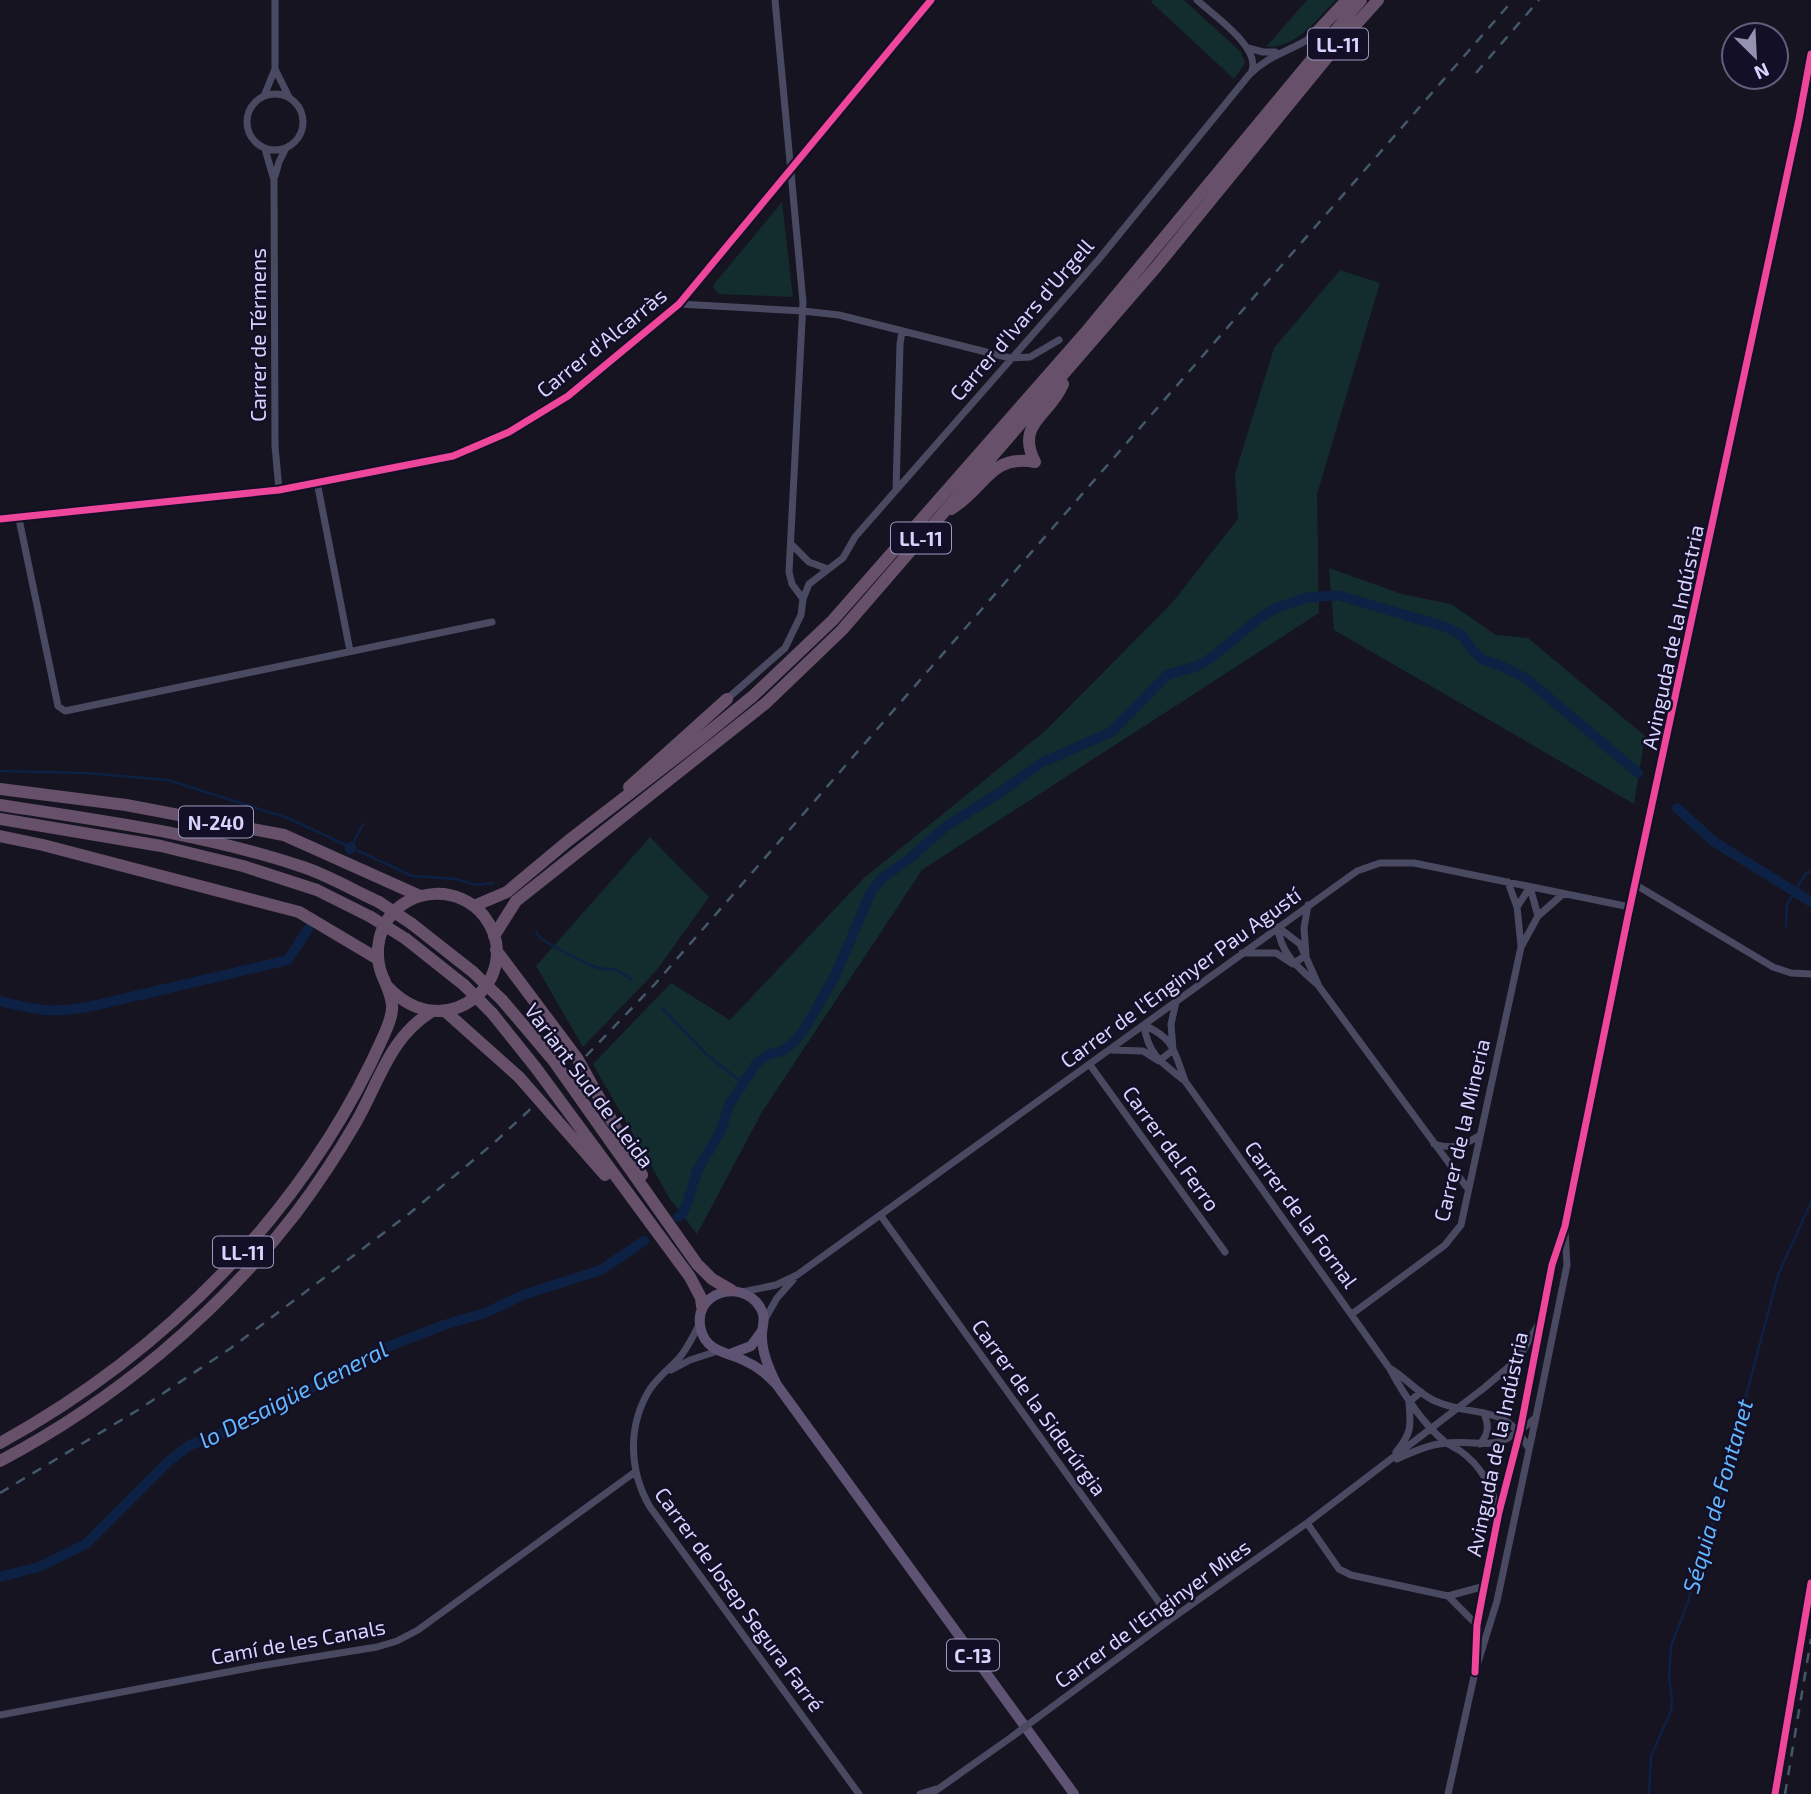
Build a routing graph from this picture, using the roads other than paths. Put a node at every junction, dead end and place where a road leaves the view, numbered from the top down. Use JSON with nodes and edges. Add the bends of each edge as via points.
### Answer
{"nodes":[{"id":1,"x":275,"y":0,"type":"edge"},
{"id":2,"x":775,"y":0,"type":"edge"},
{"id":3,"x":931,"y":0,"type":"edge"},
{"id":4,"x":1198,"y":0,"type":"edge"},
{"id":5,"x":1347,"y":0,"type":"edge"},
{"id":6,"x":1361,"y":0,"type":"edge"},
{"id":7,"x":1378,"y":0,"type":"edge"},
{"id":8,"x":1312,"y":37,"type":"joint"},
{"id":9,"x":1248,"y":48,"type":"junction"},
{"id":10,"x":1282,"y":51,"type":"junction"},
{"id":11,"x":1811,"y":54,"type":"edge"},
{"id":12,"x":275,"y":69,"type":"junction"},
{"id":13,"x":1249,"y":75,"type":"junction"},
{"id":14,"x":264,"y":96,"type":"junction"},
{"id":15,"x":289,"y":98,"type":"junction"},
{"id":16,"x":286,"y":148,"type":"junction"},
{"id":17,"x":265,"y":149,"type":"junction"},
{"id":18,"x":790,"y":173,"type":"junction"},
{"id":19,"x":274,"y":180,"type":"junction"},
{"id":20,"x":679,"y":304,"type":"junction"},
{"id":21,"x":803,"y":311,"type":"junction"},
{"id":22,"x":902,"y":331,"type":"junction"},
{"id":23,"x":1059,"y":340,"type":"dead end"},
{"id":24,"x":1010,"y":358,"type":"junction"},
{"id":25,"x":1067,"y":370,"type":"junction"},
{"id":26,"x":317,"y":482,"type":"junction"},
{"id":27,"x":279,"y":490,"type":"junction"},
{"id":28,"x":895,"y":490,"type":"junction"},
{"id":29,"x":942,"y":514,"type":"junction"},
{"id":30,"x":0,"y":519,"type":"edge"},
{"id":31,"x":19,"y":519,"type":"junction"},
{"id":32,"x":792,"y":545,"type":"junction"},
{"id":33,"x":829,"y":569,"type":"junction"},
{"id":34,"x":803,"y":599,"type":"junction"},
{"id":35,"x":492,"y":622,"type":"dead end"},
{"id":36,"x":350,"y":651,"type":"junction"},
{"id":37,"x":727,"y":699,"type":"joint"},
{"id":38,"x":0,"y":789,"type":"edge"},
{"id":39,"x":0,"y":805,"type":"edge"},
{"id":40,"x":0,"y":819,"type":"edge"},
{"id":41,"x":0,"y":836,"type":"edge"},
{"id":42,"x":568,"y":841,"type":"junction"},
{"id":43,"x":1508,"y":882,"type":"junction"},
{"id":44,"x":1636,"y":885,"type":"junction"},
{"id":45,"x":1530,"y":887,"type":"junction"},
{"id":46,"x":1563,"y":894,"type":"junction"},
{"id":47,"x":420,"y":896,"type":"junction"},
{"id":48,"x":1308,"y":905,"type":"junction"},
{"id":49,"x":474,"y":906,"type":"junction"},
{"id":50,"x":1517,"y":907,"type":"junction"},
{"id":51,"x":1630,"y":907,"type":"junction"},
{"id":52,"x":1538,"y":916,"type":"junction"},
{"id":53,"x":1278,"y":927,"type":"junction"},
{"id":54,"x":494,"y":936,"type":"junction"},
{"id":55,"x":1521,"y":947,"type":"junction"},
{"id":56,"x":496,"y":950,"type":"junction"},
{"id":57,"x":1242,"y":953,"type":"junction"},
{"id":58,"x":1306,"y":955,"type":"junction"},
{"id":59,"x":378,"y":959,"type":"junction"},
{"id":60,"x":1293,"y":964,"type":"junction"},
{"id":61,"x":1811,"y":974,"type":"edge"},
{"id":62,"x":1318,"y":985,"type":"junction"},
{"id":63,"x":387,"y":986,"type":"junction"},
{"id":64,"x":1176,"y":1002,"type":"junction"},
{"id":65,"x":431,"y":1012,"type":"junction"},
{"id":66,"x":445,"y":1012,"type":"junction"},
{"id":67,"x":1144,"y":1025,"type":"junction"},
{"id":68,"x":1111,"y":1050,"type":"junction"},
{"id":69,"x":1173,"y":1050,"type":"junction"},
{"id":70,"x":1159,"y":1061,"type":"junction"},
{"id":71,"x":1090,"y":1065,"type":"junction"},
{"id":72,"x":1185,"y":1081,"type":"junction"},
{"id":73,"x":1479,"y":1136,"type":"junction"},
{"id":74,"x":1434,"y":1144,"type":"junction"},
{"id":75,"x":1468,"y":1189,"type":"junction"},
{"id":76,"x":881,"y":1216,"type":"junction"},
{"id":77,"x":664,"y":1219,"type":"junction"},
{"id":78,"x":1565,"y":1226,"type":"junction"},
{"id":79,"x":653,"y":1227,"type":"junction"},
{"id":80,"x":1224,"y":1252,"type":"dead end"},
{"id":81,"x":797,"y":1275,"type":"junction"},
{"id":82,"x":736,"y":1291,"type":"junction"},
{"id":83,"x":702,"y":1306,"type":"junction"},
{"id":84,"x":1352,"y":1314,"type":"junction"},
{"id":85,"x":765,"y":1319,"type":"junction"},
{"id":86,"x":1541,"y":1320,"type":"junction"},
{"id":87,"x":700,"y":1324,"type":"junction"},
{"id":88,"x":762,"y":1331,"type":"junction"},
{"id":89,"x":718,"y":1351,"type":"junction"},
{"id":90,"x":730,"y":1354,"type":"junction"},
{"id":91,"x":1390,"y":1368,"type":"junction"},
{"id":92,"x":661,"y":1375,"type":"junction"},
{"id":93,"x":777,"y":1384,"type":"junction"},
{"id":94,"x":1421,"y":1392,"type":"junction"},
{"id":95,"x":1409,"y":1402,"type":"junction"},
{"id":96,"x":1459,"y":1408,"type":"junction"},
{"id":97,"x":1484,"y":1413,"type":"junction"},
{"id":98,"x":1536,"y":1417,"type":"junction"},
{"id":99,"x":1431,"y":1428,"type":"junction"},
{"id":100,"x":1520,"y":1431,"type":"junction"},
{"id":101,"x":0,"y":1443,"type":"edge"},
{"id":102,"x":1447,"y":1444,"type":"junction"},
{"id":103,"x":1480,"y":1444,"type":"junction"},
{"id":104,"x":1529,"y":1450,"type":"junction"},
{"id":105,"x":0,"y":1461,"type":"edge"},
{"id":106,"x":1384,"y":1465,"type":"junction"},
{"id":107,"x":635,"y":1472,"type":"junction"},
{"id":108,"x":1499,"y":1513,"type":"junction"},
{"id":109,"x":1307,"y":1523,"type":"junction"},
{"id":110,"x":1485,"y":1586,"type":"junction"},
{"id":111,"x":1448,"y":1596,"type":"junction"},
{"id":112,"x":1171,"y":1619,"type":"junction"},
{"id":113,"x":1477,"y":1625,"type":"junction"},
{"id":114,"x":1475,"y":1672,"type":"junction"},
{"id":115,"x":0,"y":1715,"type":"edge"},
{"id":116,"x":940,"y":1787,"type":"junction"},
{"id":117,"x":859,"y":1794,"type":"edge"},
{"id":118,"x":920,"y":1794,"type":"edge"},
{"id":119,"x":932,"y":1794,"type":"edge"},
{"id":120,"x":1074,"y":1794,"type":"edge"},
{"id":121,"x":1448,"y":1794,"type":"edge"}],
"edges":[{"from":1,"to":12,"type":"street"},
{"from":2,"to":18,"type":"street"},
{"from":3,"to":18,"type":"street","name":"Carrer d'Alcarràs"},
{"from":4,"to":9,"type":"street"},
{"from":5,"to":8,"type":"highway"},
{"from":6,"to":42,"type":"highway","number":"LL-11","via":[[1084,334],[833,620],[753,696]]},
{"from":7,"to":25,"type":"highway","number":"LL-11"},
{"from":8,"to":10,"type":"street","name":"Carrer d'Ivars d'Urgell"},
{"from":9,"to":10,"type":"street"},
{"from":9,"to":13,"type":"street","via":[[1254,63]]},
{"from":10,"to":13,"type":"street","name":"Carrer d'Ivars d'Urgell"},
{"from":11,"to":44,"type":"street","name":"Avinguda de la Indústria"},
{"from":12,"to":14,"type":"street"},
{"from":12,"to":15,"type":"street"},
{"from":13,"to":24,"type":"street","name":"Carrer d'Ivars d'Urgell"},
{"from":14,"to":15,"type":"street"},
{"from":14,"to":17,"type":"street","via":[[252,105],[246,122],[251,138]]},
{"from":15,"to":16,"type":"street","via":[[301,111],[303,128],[294,144]]},
{"from":16,"to":17,"type":"street"},
{"from":16,"to":19,"type":"street","name":"Carrer de Térmens"},
{"from":17,"to":19,"type":"street","name":"Carrer de Térmens"},
{"from":18,"to":20,"type":"street","name":"Carrer d'Alcarràs"},
{"from":18,"to":21,"type":"street"},
{"from":19,"to":27,"type":"street","name":"Carrer de Térmens"},
{"from":20,"to":21,"type":"street"},
{"from":20,"to":26,"type":"street","name":"Carrer d'Alcarràs","via":[[568,396],[509,432],[453,456]]},
{"from":21,"to":22,"type":"street"},
{"from":21,"to":32,"type":"street"},
{"from":22,"to":24,"type":"street"},
{"from":22,"to":28,"type":"street"},
{"from":23,"to":24,"type":"street","via":[[1039,354]]},
{"from":24,"to":28,"type":"street","name":"Carrer d'Ivars d'Urgell"},
{"from":25,"to":29,"type":"highway","number":"LL-11"},
{"from":25,"to":29,"type":"highway","via":[[1062,388],[1031,428],[1027,442],[1035,462],[1016,459],[1000,466],[966,500]]},
{"from":26,"to":27,"type":"street","name":"Carrer d'Alcarràs"},
{"from":26,"to":36,"type":"street"},
{"from":27,"to":31,"type":"street","name":"Carrer d'Alcarràs"},
{"from":28,"to":33,"type":"street","name":"Carrer d'Ivars d'Urgell","via":[[843,558]]},
{"from":29,"to":54,"type":"highway","number":"LL-11","via":[[808,664],[707,751],[516,901]]},
{"from":30,"to":31,"type":"street","name":"Carrer d'Alcarràs"},
{"from":31,"to":36,"type":"street","via":[[60,709]]},
{"from":32,"to":33,"type":"street","via":[[809,562]]},
{"from":32,"to":34,"type":"street","via":[[789,578]]},
{"from":33,"to":34,"type":"street","name":"Carrer d'Ivars d'Urgell","via":[[809,584]]},
{"from":34,"to":37,"type":"street","name":"Carrer d'Ivars d'Urgell","via":[[801,615],[785,648]]},
{"from":35,"to":36,"type":"street"},
{"from":37,"to":42,"type":"highway"},
{"from":38,"to":47,"type":"highway","number":"N-240","via":[[126,805],[284,835]]},
{"from":39,"to":77,"type":"highway","name":"Variant Sud de Lleida","number":"N-240","bridge":true,"via":[[228,846],[306,869],[379,902],[473,972],[502,1000],[553,1060]]},
{"from":40,"to":79,"type":"highway","name":"Variant Sud de Lleida","number":"N-240","bridge":true,"via":[[160,846],[243,866],[317,890],[371,917],[464,985],[492,1013]]},
{"from":41,"to":59,"type":"highway","via":[[299,912]]},
{"from":42,"to":49,"type":"highway","number":"LL-11","via":[[507,891]]},
{"from":43,"to":45,"type":"street","name":"Carrer de l'Enginyer Pau Agustí"},
{"from":43,"to":48,"type":"street","name":"Carrer de l'Enginyer Pau Agustí","via":[[1414,863],[1380,863],[1357,870]]},
{"from":43,"to":50,"type":"street","name":"Carrer de la Mineria"},
{"from":44,"to":51,"type":"street","name":"Avinguda de la Indústria"},
{"from":44,"to":61,"type":"street","via":[[1773,967]]},
{"from":45,"to":46,"type":"street","name":"Carrer de l'Enginyer Pau Agustí"},
{"from":45,"to":50,"type":"street"},
{"from":45,"to":52,"type":"street"},
{"from":46,"to":51,"type":"street","name":"Carrer de l'Enginyer Pau Agustí"},
{"from":46,"to":52,"type":"street","name":"Carrer de la Mineria"},
{"from":47,"to":49,"type":"highway","via":[[448,895]]},
{"from":47,"to":59,"type":"highway","via":[[388,920],[381,932]]},
{"from":48,"to":53,"type":"street","name":"Carrer de l'Enginyer Pau Agustí"},
{"from":48,"to":58,"type":"street"},
{"from":49,"to":54,"type":"highway"},
{"from":50,"to":55,"type":"street","name":"Carrer de la Mineria"},
{"from":51,"to":78,"type":"street","name":"Avinguda de la Indústria"},
{"from":52,"to":55,"type":"street","name":"Carrer de la Mineria"},
{"from":53,"to":57,"type":"street","name":"Carrer de l'Enginyer Pau Agustí"},
{"from":53,"to":58,"type":"street","via":[[1297,940]]},
{"from":53,"to":60,"type":"street"},
{"from":54,"to":56,"type":"highway"},
{"from":55,"to":73,"type":"street","name":"Carrer de la Mineria"},
{"from":56,"to":66,"type":"highway","via":[[493,972],[483,990],[466,1004]]},
{"from":56,"to":77,"type":"highway","number":"N-240","via":[[577,1058]]},
{"from":57,"to":60,"type":"street","via":[[1276,954]]},
{"from":57,"to":64,"type":"street","name":"Carrer de l'Enginyer Pau Agustí"},
{"from":58,"to":60,"type":"street"},
{"from":58,"to":62,"type":"street"},
{"from":59,"to":63,"type":"highway","number":"LL-11"},
{"from":60,"to":62,"type":"street"},
{"from":62,"to":74,"type":"street"},
{"from":63,"to":65,"type":"highway","via":[[399,999]]},
{"from":63,"to":101,"type":"highway","number":"LL-11","via":[[390,1021],[369,1068],[283,1204],[239,1256],[172,1325],[71,1402]]},
{"from":64,"to":67,"type":"street","name":"Carrer de l'Enginyer Pau Agustí"},
{"from":64,"to":69,"type":"street","name":"Carrer de la Fornal","via":[[1171,1024]]},
{"from":65,"to":66,"type":"highway"},
{"from":65,"to":105,"type":"highway","number":"LL-11","via":[[415,1021],[398,1041],[340,1149],[296,1212],[231,1288],[140,1370]]},
{"from":66,"to":79,"type":"highway","via":[[519,1077]]},
{"from":67,"to":68,"type":"street","name":"Carrer de l'Enginyer Pau Agustí"},
{"from":67,"to":69,"type":"street","name":"Carrer de la Fornal","via":[[1165,1036]]},
{"from":67,"to":70,"type":"street","name":"Carrer de la Fornal"},
{"from":68,"to":70,"type":"street","name":"Carrer de la Fornal","via":[[1143,1051]]},
{"from":68,"to":71,"type":"street","name":"Carrer de l'Enginyer Pau Agustí"},
{"from":69,"to":70,"type":"street"},
{"from":69,"to":72,"type":"street","name":"Carrer de la Fornal"},
{"from":70,"to":72,"type":"street","name":"Carrer de la Fornal"},
{"from":71,"to":76,"type":"street","name":"Carrer de l'Enginyer Pau Agustí"},
{"from":71,"to":80,"type":"street","name":"Carrer del Ferro"},
{"from":72,"to":84,"type":"street","name":"Carrer de la Fornal"},
{"from":73,"to":74,"type":"street","via":[[1457,1148]]},
{"from":73,"to":75,"type":"street","name":"Carrer de la Mineria"},
{"from":74,"to":75,"type":"street"},
{"from":75,"to":84,"type":"street","name":"Carrer de la Mineria","via":[[1461,1225],[1446,1245]]},
{"from":76,"to":81,"type":"street","name":"Carrer de l'Enginyer Pau Agustí"},
{"from":76,"to":112,"type":"street","name":"Carrer de la Siderúrgia"},
{"from":77,"to":82,"type":"highway","name":"Variant Sud de Lleida","number":"N-240","via":[[705,1273]]},
{"from":78,"to":86,"type":"street","name":"Avinguda de la Indústria"},
{"from":78,"to":98,"type":"street","name":"Avinguda de la Indústria","via":[[1567,1265]]},
{"from":79,"to":83,"type":"highway","name":"Variant Sud de Lleida","via":[[696,1286]]},
{"from":81,"to":82,"type":"street","name":"Carrer de l'Enginyer Pau Agustí","via":[[776,1285]]},
{"from":81,"to":85,"type":"street","name":"Carrer de l'Enginyer Pau Agustí"},
{"from":82,"to":83,"type":"main road","via":[[716,1294]]},
{"from":82,"to":85,"type":"main road","via":[[754,1300]]},
{"from":83,"to":87,"type":"main road"},
{"from":84,"to":91,"type":"street","name":"Carrer de la Fornal"},
{"from":85,"to":88,"type":"main road","number":"C-13"},
{"from":86,"to":96,"type":"street","name":"Carrer de l'Enginyer Mies","via":[[1518,1359]]},
{"from":86,"to":100,"type":"street","name":"Avinguda de la Indústria"},
{"from":87,"to":89,"type":"main road","via":[[707,1343]]},
{"from":87,"to":92,"type":"street","name":"Carrer de Josep Segura Farré","via":[[689,1345]]},
{"from":88,"to":90,"type":"main road","via":[[751,1346]]},
{"from":88,"to":93,"type":"main road","number":"C-13"},
{"from":89,"to":90,"type":"main road","number":"C-13"},
{"from":89,"to":92,"type":"street"},
{"from":90,"to":93,"type":"main road","number":"C-13"},
{"from":91,"to":94,"type":"street","name":"Carrer de la Fornal"},
{"from":91,"to":95,"type":"street","name":"Carrer de la Fornal"},
{"from":92,"to":107,"type":"street","name":"Carrer de Josep Segura Farré","via":[[649,1390],[637,1421]]},
{"from":93,"to":120,"type":"main road","number":"C-13"},
{"from":94,"to":95,"type":"street"},
{"from":94,"to":96,"type":"street","name":"Carrer de la Fornal"},
{"from":95,"to":99,"type":"street","name":"Carrer de la Fornal"},
{"from":95,"to":106,"type":"street","via":[[1408,1437]]},
{"from":96,"to":97,"type":"street","name":"Carrer de la Fornal"},
{"from":96,"to":99,"type":"street","name":"Carrer de l'Enginyer Mies"},
{"from":97,"to":100,"type":"street","name":"Carrer de la Fornal","via":[[1505,1419]]},
{"from":97,"to":103,"type":"street","via":[[1488,1435]]},
{"from":98,"to":100,"type":"street","name":"Carrer de l'Enginyer Mies"},
{"from":98,"to":104,"type":"street","name":"Avinguda de la Indústria"},
{"from":99,"to":102,"type":"street","name":"Carrer de la Fornal"},
{"from":99,"to":106,"type":"street","name":"Carrer de l'Enginyer Mies"},
{"from":100,"to":103,"type":"street","name":"Carrer de l'Enginyer Mies","via":[[1507,1440]]},
{"from":100,"to":104,"type":"street"},
{"from":100,"to":108,"type":"street","name":"Avinguda de la Indústria"},
{"from":102,"to":103,"type":"street","name":"Carrer de l'Enginyer Mies"},
{"from":102,"to":106,"type":"street","name":"Carrer de l'Enginyer Mies","via":[[1422,1448]]},
{"from":102,"to":108,"type":"street","name":"Carrer de la Fornal","via":[[1481,1470]]},
{"from":104,"to":114,"type":"street","name":"Avinguda de la Indústria","via":[[1497,1601]]},
{"from":106,"to":109,"type":"street","name":"Carrer de l'Enginyer Mies"},
{"from":107,"to":115,"type":"street","name":"Camí de les Canals","via":[[397,1641]]},
{"from":107,"to":117,"type":"street","name":"Carrer de Josep Segura Farré","via":[[650,1507]]},
{"from":108,"to":110,"type":"street","name":"Avinguda de la Indústria"},
{"from":109,"to":111,"type":"street","via":[[1339,1569]]},
{"from":109,"to":112,"type":"street","name":"Carrer de l'Enginyer Mies"},
{"from":110,"to":111,"type":"street"},
{"from":110,"to":113,"type":"street","name":"Avinguda de la Indústria"},
{"from":111,"to":113,"type":"street"},
{"from":112,"to":116,"type":"street","name":"Carrer de l'Enginyer Mies","bridge":true},
{"from":113,"to":114,"type":"street","name":"Avinguda de la Indústria"},
{"from":114,"to":121,"type":"street","name":"Avinguda de la Indústria"},
{"from":116,"to":118,"type":"street","name":"Carrer de l'Enginyer Mies"},
{"from":116,"to":119,"type":"street","name":"Carrer de l'Enginyer Mies"}]}
